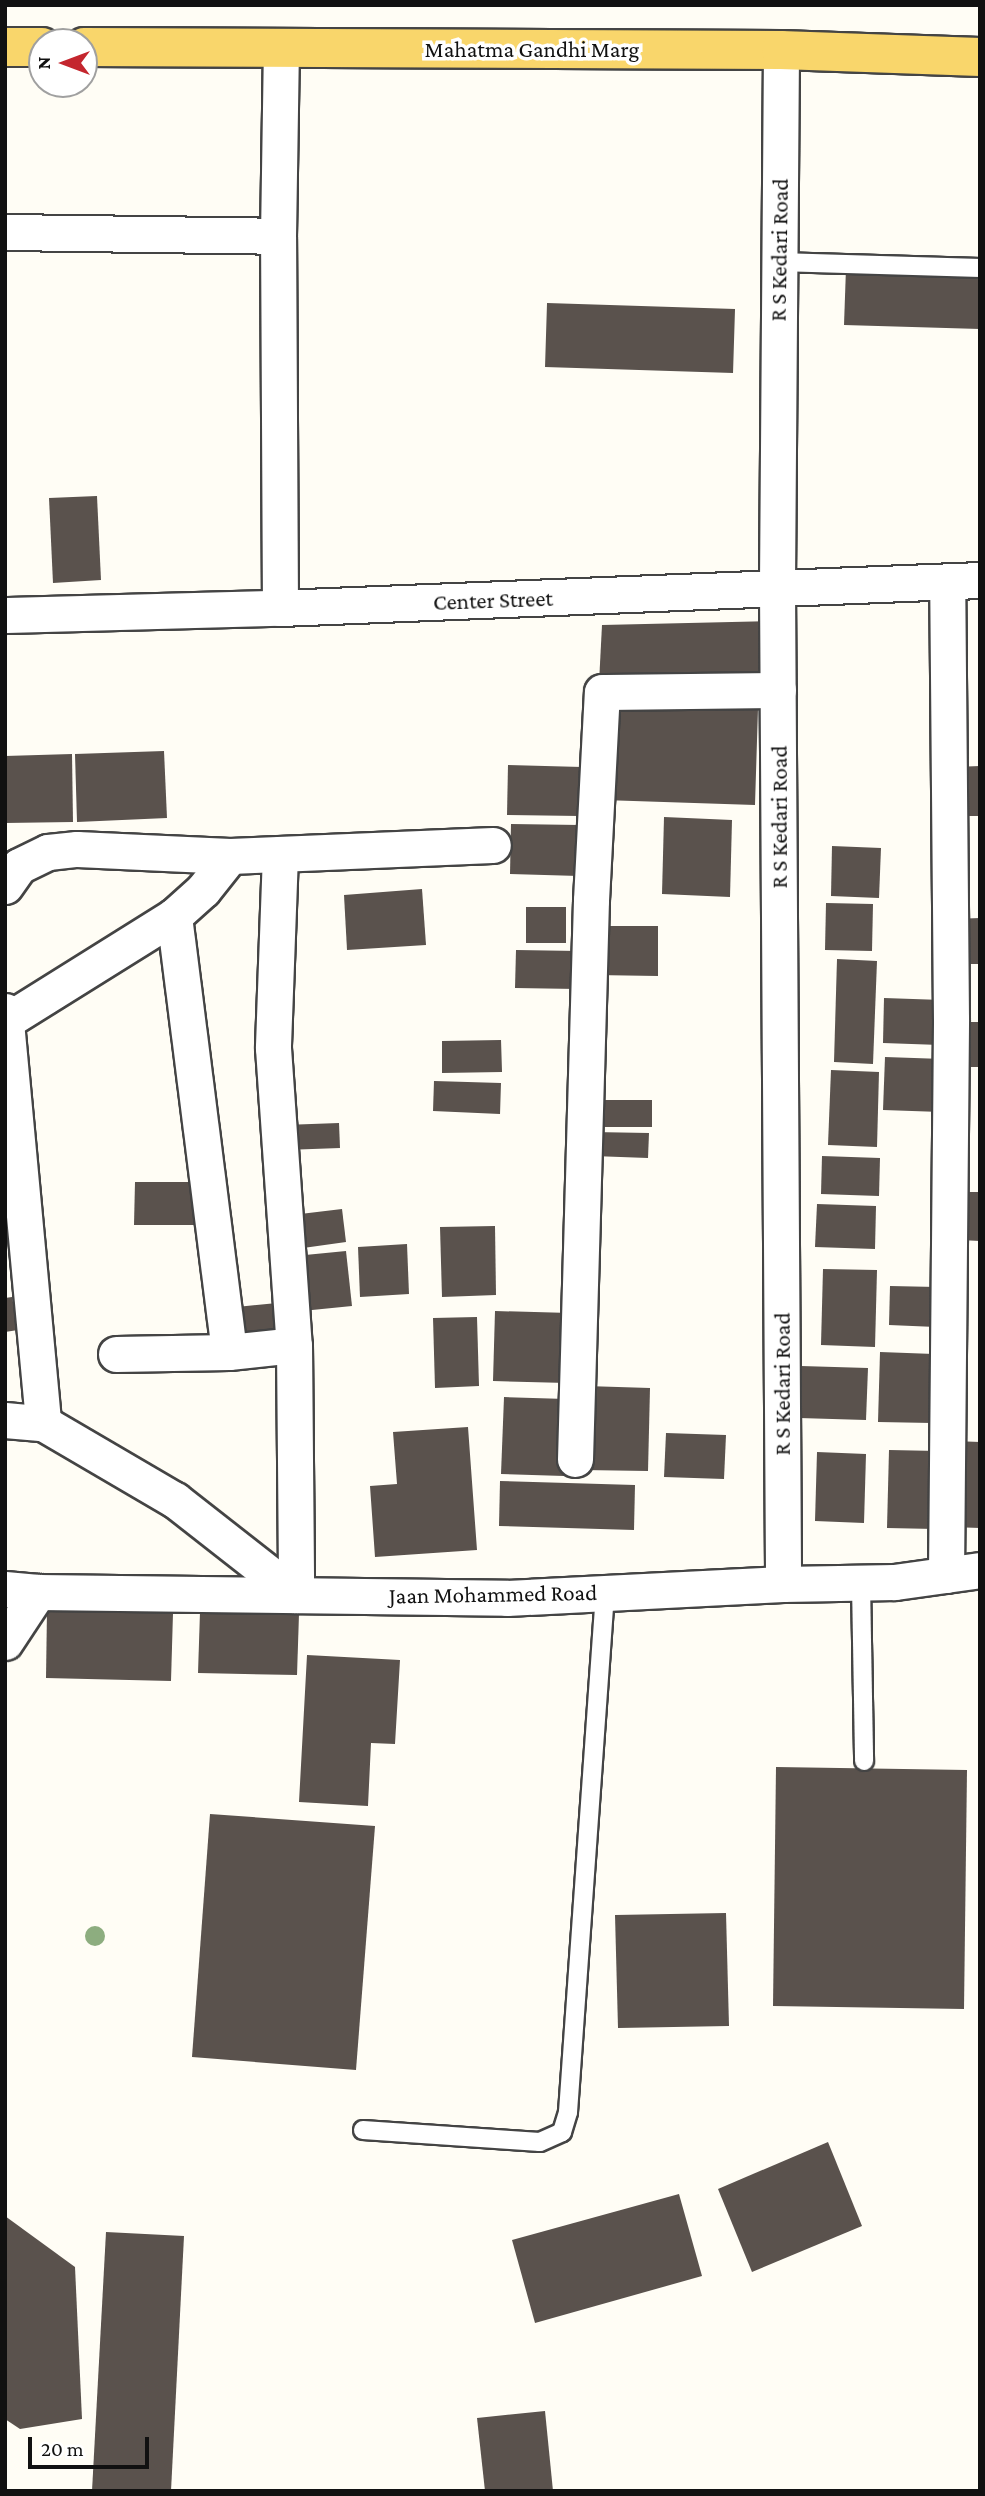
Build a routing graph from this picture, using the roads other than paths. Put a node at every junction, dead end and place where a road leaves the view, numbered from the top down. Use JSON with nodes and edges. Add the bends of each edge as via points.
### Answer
{"nodes":[{"id":1,"x":5,"y":47,"type":"edge"},
{"id":2,"x":28,"y":47,"type":"edge"},
{"id":3,"x":98,"y":47,"type":"edge"},
{"id":4,"x":281,"y":48,"type":"junction"},
{"id":5,"x":781,"y":50,"type":"junction"},
{"id":6,"x":980,"y":57,"type":"edge"},
{"id":7,"x":5,"y":232,"type":"edge"},
{"id":8,"x":278,"y":236,"type":"junction"},
{"id":9,"x":779,"y":262,"type":"junction"},
{"id":10,"x":980,"y":268,"type":"edge"},
{"id":11,"x":963,"y":581,"type":"edge"},
{"id":12,"x":776,"y":588,"type":"junction"},
{"id":13,"x":280,"y":608,"type":"junction"},
{"id":14,"x":5,"y":615,"type":"edge"},
{"id":15,"x":778,"y":690,"type":"junction"},
{"id":16,"x":493,"y":845,"type":"dead end"},
{"id":17,"x":280,"y":854,"type":"junction"},
{"id":18,"x":230,"y":856,"type":"junction"},
{"id":19,"x":5,"y":886,"type":"edge"},
{"id":20,"x":174,"y":916,"type":"junction"},
{"id":21,"x":5,"y":1012,"type":"edge"},
{"id":22,"x":6,"y":1021,"type":"edge"},
{"id":23,"x":294,"y":1345,"type":"junction"},
{"id":24,"x":229,"y":1352,"type":"junction"},
{"id":25,"x":116,"y":1354,"type":"dead end"},
{"id":26,"x":5,"y":1420,"type":"edge"},
{"id":27,"x":43,"y":1423,"type":"junction"},
{"id":28,"x":575,"y":1459,"type":"dead end"},
{"id":29,"x":963,"y":1572,"type":"edge"},
{"id":30,"x":861,"y":1583,"type":"junction"},
{"id":31,"x":783,"y":1584,"type":"junction"},
{"id":32,"x":22,"y":1590,"type":"edge"},
{"id":33,"x":605,"y":1593,"type":"junction"},
{"id":34,"x":296,"y":1595,"type":"junction"},
{"id":35,"x":5,"y":1642,"type":"edge"},
{"id":36,"x":864,"y":1762,"type":"dead end"},
{"id":37,"x":363,"y":2130,"type":"dead end"}],
"edges":[{"from":1,"to":2,"type":"main road"},
{"from":3,"to":4,"type":"main road","name":"Mahatma Gandhi Marg"},
{"from":4,"to":5,"type":"main road","name":"Mahatma Gandhi Marg"},
{"from":4,"to":8,"type":"street"},
{"from":5,"to":6,"type":"main road","name":"Mahatma Gandhi Marg"},
{"from":5,"to":9,"type":"street","name":"R S Kedari Road"},
{"from":7,"to":8,"type":"street"},
{"from":8,"to":13,"type":"street"},
{"from":9,"to":10,"type":"lane"},
{"from":9,"to":12,"type":"street","name":"R S Kedari Road"},
{"from":11,"to":12,"type":"street","name":"Center Street"},
{"from":11,"to":29,"type":"street","via":[[951,1019]]},
{"from":12,"to":13,"type":"street","name":"Center Street"},
{"from":12,"to":15,"type":"street","name":"R S Kedari Road"},
{"from":13,"to":14,"type":"street","name":"Center Street"},
{"from":15,"to":28,"type":"street","via":[[602,692],[591,900]]},
{"from":15,"to":31,"type":"street","name":"R S Kedari Road"},
{"from":16,"to":17,"type":"street"},
{"from":17,"to":18,"type":"street"},
{"from":17,"to":23,"type":"street","via":[[273,1048]]},
{"from":18,"to":19,"type":"street","via":[[77,849],[48,852],[19,866]]},
{"from":18,"to":20,"type":"street"},
{"from":20,"to":22,"type":"street"},
{"from":20,"to":24,"type":"street"},
{"from":21,"to":22,"type":"street"},
{"from":22,"to":27,"type":"street"},
{"from":23,"to":24,"type":"street"},
{"from":23,"to":34,"type":"street"},
{"from":24,"to":25,"type":"street"},
{"from":26,"to":27,"type":"street"},
{"from":27,"to":34,"type":"street","via":[[175,1500]]},
{"from":29,"to":30,"type":"street","name":"Jaan Mohammed Road"},
{"from":30,"to":31,"type":"street","name":"Jaan Mohammed Road"},
{"from":30,"to":36,"type":"lane"},
{"from":31,"to":33,"type":"street","name":"Jaan Mohammed Road"},
{"from":32,"to":34,"type":"street","name":"Jaan Mohammed Road"},
{"from":32,"to":35,"type":"street"},
{"from":33,"to":34,"type":"street","name":"Jaan Mohammed Road","via":[[508,1598]]},
{"from":33,"to":37,"type":"lane","via":[[568,2112],[562,2132],[540,2142]]}]}
